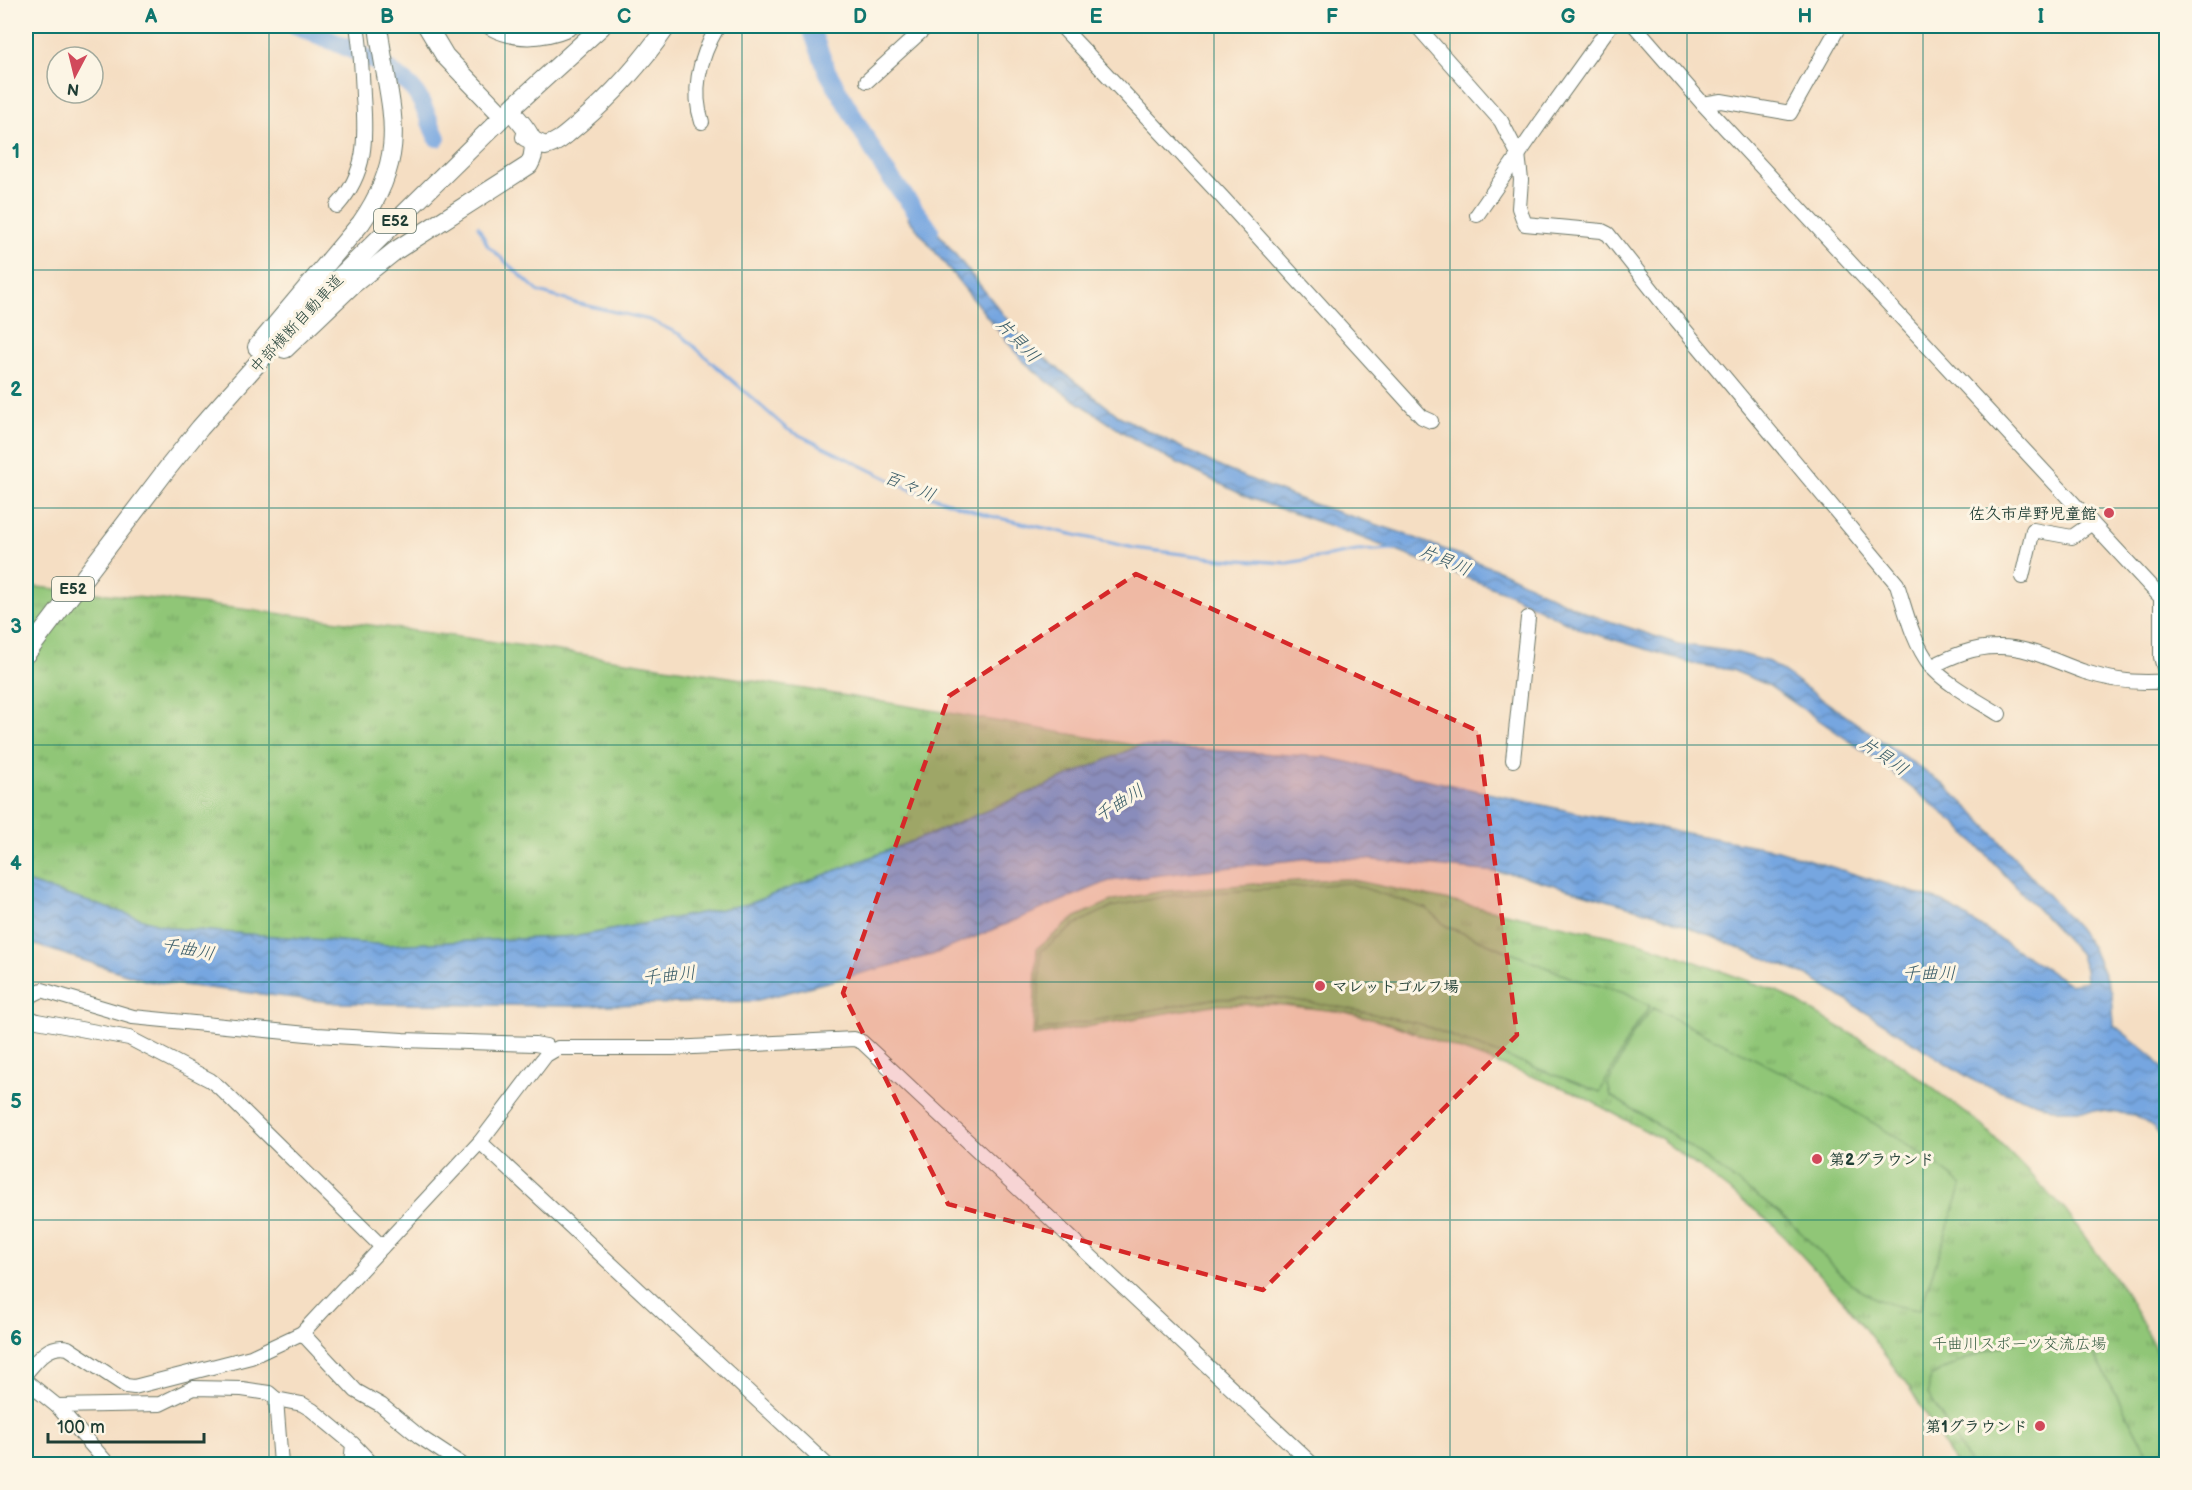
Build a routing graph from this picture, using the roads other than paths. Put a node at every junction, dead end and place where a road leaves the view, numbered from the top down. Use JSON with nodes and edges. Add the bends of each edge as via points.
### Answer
{"nodes":[{"id":1,"x":357,"y":26,"type":"edge"},
{"id":2,"x":378,"y":26,"type":"edge"},
{"id":3,"x":427,"y":26,"type":"edge"},
{"id":4,"x":438,"y":26,"type":"edge"},
{"id":5,"x":491,"y":26,"type":"edge"},
{"id":6,"x":570,"y":26,"type":"edge"},
{"id":7,"x":602,"y":26,"type":"edge"},
{"id":8,"x":667,"y":26,"type":"edge"},
{"id":9,"x":718,"y":26,"type":"edge"},
{"id":10,"x":927,"y":26,"type":"edge"},
{"id":11,"x":1061,"y":26,"type":"edge"},
{"id":12,"x":1417,"y":26,"type":"edge"},
{"id":13,"x":1610,"y":26,"type":"edge"},
{"id":14,"x":1635,"y":26,"type":"edge"},
{"id":15,"x":1839,"y":26,"type":"edge"},
{"id":16,"x":867,"y":81,"type":"dead end"},
{"id":17,"x":1703,"y":104,"type":"junction"},
{"id":18,"x":514,"y":121,"type":"dead end"},
{"id":19,"x":702,"y":122,"type":"dead end"},
{"id":20,"x":534,"y":142,"type":"junction"},
{"id":21,"x":1518,"y":154,"type":"junction"},
{"id":22,"x":337,"y":206,"type":"dead end"},
{"id":23,"x":1477,"y":215,"type":"dead end"},
{"id":24,"x":1431,"y":421,"type":"dead end"},
{"id":25,"x":200,"y":428,"type":"junction"},
{"id":26,"x":2092,"y":523,"type":"junction"},
{"id":27,"x":2022,"y":577,"type":"dead end"},
{"id":28,"x":2165,"y":598,"type":"edge"},
{"id":29,"x":1528,"y":618,"type":"dead end"},
{"id":30,"x":26,"y":654,"type":"edge"},
{"id":31,"x":1931,"y":667,"type":"junction"},
{"id":32,"x":2166,"y":675,"type":"edge"},
{"id":33,"x":2166,"y":681,"type":"edge"},
{"id":34,"x":1999,"y":714,"type":"dead end"},
{"id":35,"x":1513,"y":760,"type":"dead end"},
{"id":36,"x":26,"y":998,"type":"edge"},
{"id":37,"x":26,"y":1016,"type":"edge"},
{"id":38,"x":551,"y":1050,"type":"junction"},
{"id":39,"x":480,"y":1142,"type":"junction"},
{"id":40,"x":382,"y":1247,"type":"junction"},
{"id":41,"x":302,"y":1333,"type":"junction"},
{"id":42,"x":26,"y":1372,"type":"edge"},
{"id":43,"x":26,"y":1381,"type":"edge"},
{"id":44,"x":276,"y":1399,"type":"junction"},
{"id":45,"x":57,"y":1406,"type":"junction"},
{"id":46,"x":353,"y":1444,"type":"junction"},
{"id":47,"x":108,"y":1464,"type":"edge"},
{"id":48,"x":280,"y":1464,"type":"edge"},
{"id":49,"x":351,"y":1464,"type":"edge"},
{"id":50,"x":372,"y":1464,"type":"edge"},
{"id":51,"x":461,"y":1464,"type":"edge"},
{"id":52,"x":826,"y":1464,"type":"edge"},
{"id":53,"x":1312,"y":1464,"type":"edge"}],
"edges":[{"from":1,"to":22,"type":"street","via":[[366,134],[352,184]]},
{"from":2,"to":25,"type":"highway","via":[[394,119],[385,177],[373,205],[260,343]]},
{"from":3,"to":4,"type":"highway","via":[[445,56],[499,106],[451,48]]},
{"from":5,"to":6,"type":"highway","via":[[525,36]]},
{"from":7,"to":25,"type":"highway","name":"中部横断自動車道","number":"E52","via":[[342,273]]},
{"from":8,"to":20,"type":"highway","via":[[634,70],[596,110],[555,143],[545,146]]},
{"from":9,"to":19,"type":"street","via":[[698,76]]},
{"from":10,"to":16,"type":"street"},
{"from":11,"to":24,"type":"street","via":[[1422,417]]},
{"from":12,"to":21,"type":"street","via":[[1501,121]]},
{"from":13,"to":21,"type":"street"},
{"from":14,"to":17,"type":"street"},
{"from":15,"to":17,"type":"street","via":[[1790,113],[1721,101]]},
{"from":17,"to":26,"type":"street"},
{"from":18,"to":20,"type":"highway","via":[[522,136]]},
{"from":20,"to":25,"type":"highway","via":[[529,165],[377,265]]},
{"from":21,"to":23,"type":"street"},
{"from":21,"to":31,"type":"street","via":[[1519,208],[1525,224],[1608,234],[1897,584],[1916,640]]},
{"from":25,"to":30,"type":"highway","name":"中部横断自動車道","number":"E52"},
{"from":26,"to":27,"type":"street","via":[[2072,537],[2033,530]]},
{"from":26,"to":28,"type":"street"},
{"from":28,"to":32,"type":"street","via":[[2161,657]]},
{"from":29,"to":35,"type":"street"},
{"from":31,"to":33,"type":"street","via":[[1963,652],[2015,648],[2118,679]]},
{"from":31,"to":34,"type":"street"},
{"from":36,"to":38,"type":"street","via":[[42,990],[133,1017],[349,1037],[535,1044]]},
{"from":37,"to":40,"type":"street","via":[[129,1038],[210,1080]]},
{"from":38,"to":39,"type":"street"},
{"from":38,"to":53,"type":"street","via":[[854,1038],[862,1042]]},
{"from":39,"to":40,"type":"street"},
{"from":39,"to":52,"type":"street"},
{"from":40,"to":41,"type":"street"},
{"from":41,"to":42,"type":"street","via":[[251,1357],[134,1388],[61,1346],[44,1353]]},
{"from":41,"to":51,"type":"street","via":[[356,1391]]},
{"from":43,"to":45,"type":"street"},
{"from":44,"to":45,"type":"street","via":[[268,1393],[201,1387],[160,1404]]},
{"from":44,"to":46,"type":"street","via":[[302,1404]]},
{"from":44,"to":48,"type":"street"},
{"from":45,"to":47,"type":"street"},
{"from":46,"to":49,"type":"street"},
{"from":46,"to":50,"type":"street"}]}
